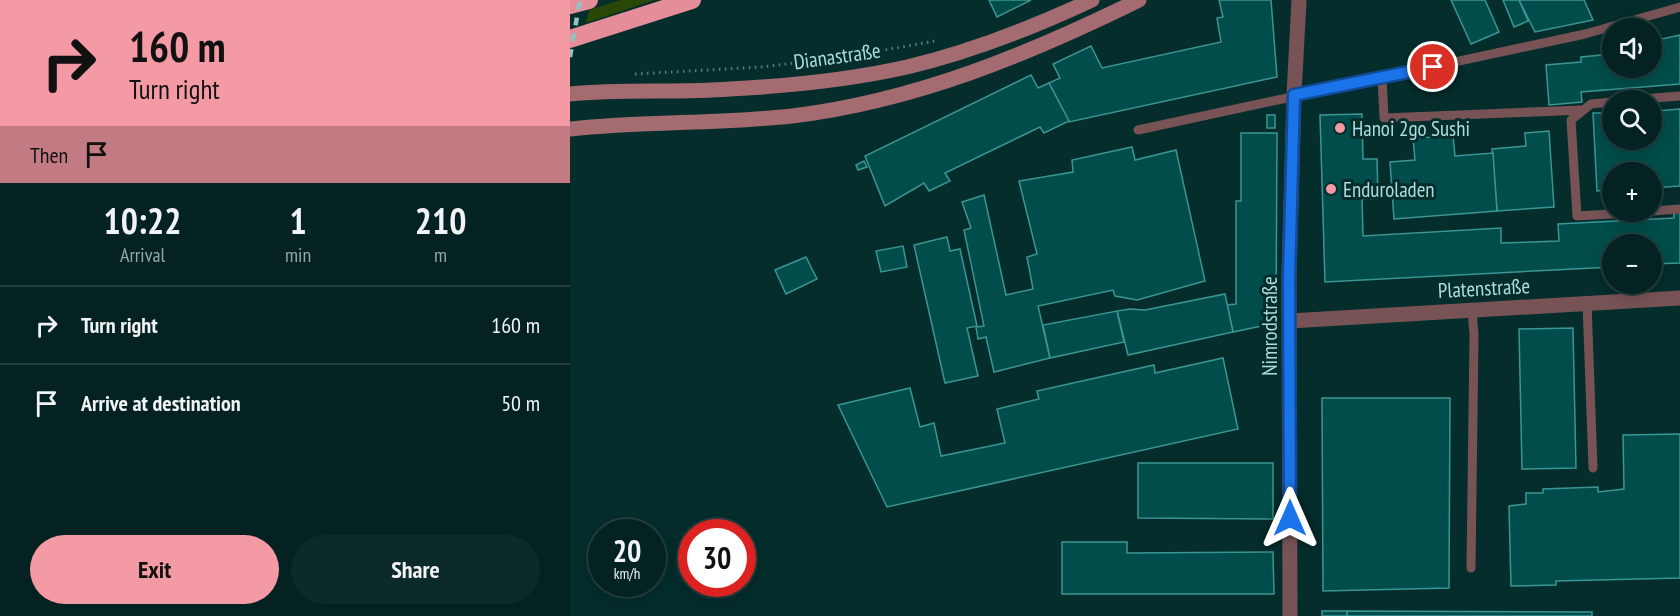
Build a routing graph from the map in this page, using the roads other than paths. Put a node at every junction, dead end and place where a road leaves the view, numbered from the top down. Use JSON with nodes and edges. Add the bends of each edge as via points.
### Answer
{"nodes":[{"id":1,"x":589,"y":0,"type":"edge"},
{"id":2,"x":692,"y":0,"type":"edge"},
{"id":3,"x":1092,"y":0,"type":"edge"},
{"id":4,"x":1139,"y":0,"type":"edge"},
{"id":5,"x":1299,"y":0,"type":"edge"},
{"id":6,"x":570,"y":5,"type":"edge"},
{"id":7,"x":1680,"y":7,"type":"edge"},
{"id":8,"x":570,"y":39,"type":"edge"},
{"id":9,"x":1382,"y":78,"type":"junction"},
{"id":10,"x":573,"y":94,"type":"edge"},
{"id":11,"x":1294,"y":95,"type":"junction"},
{"id":12,"x":1680,"y":96,"type":"edge"},
{"id":13,"x":1662,"y":97,"type":"edge"},
{"id":14,"x":1602,"y":103,"type":"edge"},
{"id":15,"x":1583,"y":110,"type":"junction"},
{"id":16,"x":570,"y":129,"type":"edge"},
{"id":17,"x":1138,"y":130,"type":"dead end"},
{"id":18,"x":1680,"y":209,"type":"edge"},
{"id":19,"x":1662,"y":210,"type":"edge"},
{"id":20,"x":1602,"y":215,"type":"edge"},
{"id":21,"x":1680,"y":298,"type":"edge"},
{"id":22,"x":1587,"y":303,"type":"junction"},
{"id":23,"x":1472,"y":310,"type":"junction"},
{"id":24,"x":1290,"y":321,"type":"junction"},
{"id":25,"x":1593,"y":468,"type":"dead end"},
{"id":26,"x":1471,"y":568,"type":"dead end"},
{"id":27,"x":1290,"y":616,"type":"edge"}],
"edges":[{"from":1,"to":6,"type":"highway"},
{"from":2,"to":8,"type":"highway"},
{"from":3,"to":10,"type":"main road","name":"Dianastraße","via":[[982,45],[876,73],[748,88]]},
{"from":4,"to":16,"type":"main road","via":[[1007,61],[917,91],[791,116]]},
{"from":5,"to":11,"type":"street","name":"Nimrodstraße"},
{"from":7,"to":9,"type":"lane","via":[[1586,34]]},
{"from":9,"to":11,"type":"lane"},
{"from":9,"to":15,"type":"lane","via":[[1384,118]]},
{"from":11,"to":17,"type":"lane"},
{"from":11,"to":24,"type":"street","name":"Nimrodstraße"},
{"from":12,"to":13,"type":"lane"},
{"from":14,"to":15,"type":"lane"},
{"from":15,"to":20,"type":"lane","via":[[1571,120],[1577,216]]},
{"from":18,"to":19,"type":"lane"},
{"from":21,"to":22,"type":"street","name":"Platenstraße"},
{"from":22,"to":23,"type":"street","name":"Platenstraße"},
{"from":22,"to":25,"type":"lane"},
{"from":23,"to":24,"type":"street","name":"Platenstraße"},
{"from":23,"to":26,"type":"lane"},
{"from":24,"to":27,"type":"street","name":"Nimrodstraße"}]}
